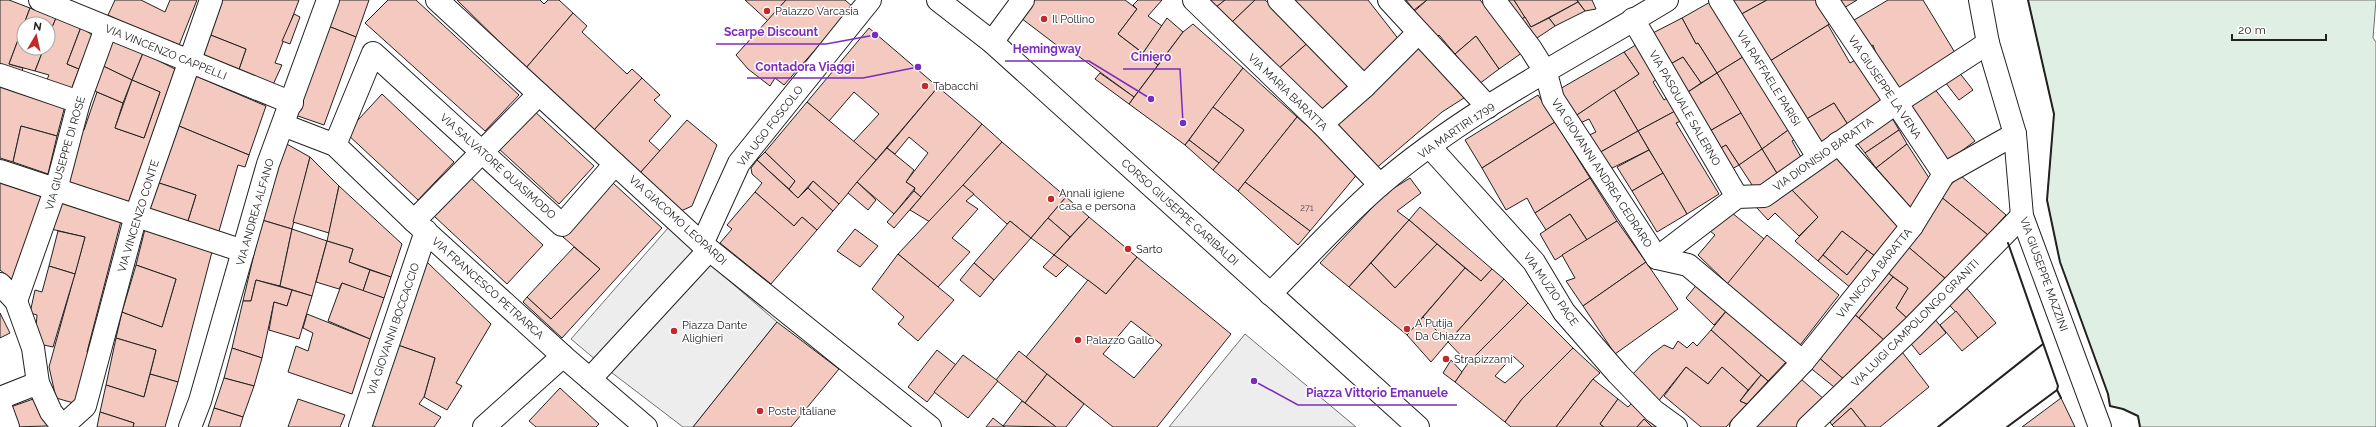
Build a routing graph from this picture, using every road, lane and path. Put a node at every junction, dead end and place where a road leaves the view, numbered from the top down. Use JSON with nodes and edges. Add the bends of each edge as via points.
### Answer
{"nodes":[{"id":1,"x":40,"y":0,"type":"edge"},
{"id":2,"x":211,"y":0,"type":"edge"},
{"id":3,"x":328,"y":0,"type":"edge"},
{"id":4,"x":437,"y":0,"type":"edge"},
{"id":5,"x":870,"y":0,"type":"edge"},
{"id":6,"x":938,"y":0,"type":"edge"},
{"id":7,"x":1023,"y":0,"type":"edge"},
{"id":8,"x":1194,"y":0,"type":"edge"},
{"id":9,"x":1279,"y":0,"type":"edge"},
{"id":10,"x":1389,"y":0,"type":"edge"},
{"id":11,"x":1494,"y":0,"type":"edge"},
{"id":12,"x":1720,"y":0,"type":"edge"},
{"id":13,"x":1827,"y":0,"type":"edge"},
{"id":14,"x":1980,"y":0,"type":"edge"},
{"id":15,"x":1661,"y":2,"type":"edge"},
{"id":16,"x":1633,"y":19,"type":"junction"},
{"id":17,"x":106,"y":28,"type":"junction"},
{"id":18,"x":1418,"y":33,"type":"junction"},
{"id":19,"x":992,"y":42,"type":"junction"},
{"id":20,"x":1988,"y":43,"type":"junction"},
{"id":21,"x":189,"y":62,"type":"junction"},
{"id":22,"x":1546,"y":73,"type":"junction"},
{"id":23,"x":0,"y":75,"type":"edge"},
{"id":24,"x":1364,"y":87,"type":"junction"},
{"id":25,"x":539,"y":94,"type":"junction"},
{"id":26,"x":79,"y":102,"type":"junction"},
{"id":27,"x":292,"y":103,"type":"junction"},
{"id":28,"x":1896,"y":103,"type":"junction"},
{"id":29,"x":1488,"y":107,"type":"junction"},
{"id":30,"x":1322,"y":124,"type":"junction"},
{"id":31,"x":283,"y":125,"type":"junction"},
{"id":32,"x":2015,"y":134,"type":"junction"},
{"id":33,"x":1838,"y":143,"type":"junction"},
{"id":34,"x":335,"y":145,"type":"junction"},
{"id":35,"x":1430,"y":147,"type":"junction"},
{"id":36,"x":482,"y":152,"type":"junction"},
{"id":37,"x":1818,"y":157,"type":"junction"},
{"id":38,"x":615,"y":164,"type":"junction"},
{"id":39,"x":0,"y":171,"type":"edge"},
{"id":40,"x":1944,"y":174,"type":"junction"},
{"id":41,"x":1380,"y":186,"type":"junction"},
{"id":42,"x":56,"y":188,"type":"junction"},
{"id":43,"x":1736,"y":197,"type":"junction"},
{"id":44,"x":136,"y":215,"type":"junction"},
{"id":45,"x":2022,"y":216,"type":"junction"},
{"id":46,"x":420,"y":226,"type":"junction"},
{"id":47,"x":1912,"y":226,"type":"junction"},
{"id":48,"x":705,"y":247,"type":"junction"},
{"id":49,"x":243,"y":250,"type":"junction"},
{"id":50,"x":1657,"y":258,"type":"junction"},
{"id":51,"x":0,"y":284,"type":"edge"},
{"id":52,"x":1270,"y":294,"type":"junction"},
{"id":53,"x":16,"y":301,"type":"junction"},
{"id":54,"x":563,"y":356,"type":"junction"},
{"id":55,"x":1804,"y":362,"type":"junction"},
{"id":56,"x":590,"y":379,"type":"junction"},
{"id":57,"x":38,"y":383,"type":"junction"},
{"id":58,"x":0,"y":398,"type":"edge"},
{"id":59,"x":0,"y":405,"type":"edge"},
{"id":60,"x":8,"y":427,"type":"edge"},
{"id":61,"x":63,"y":427,"type":"edge"},
{"id":62,"x":190,"y":427,"type":"edge"},
{"id":63,"x":360,"y":427,"type":"edge"},
{"id":64,"x":484,"y":427,"type":"edge"},
{"id":65,"x":644,"y":427,"type":"edge"},
{"id":66,"x":929,"y":427,"type":"edge"},
{"id":67,"x":1418,"y":427,"type":"edge"},
{"id":68,"x":1676,"y":427,"type":"edge"},
{"id":69,"x":1741,"y":427,"type":"edge"},
{"id":70,"x":1808,"y":427,"type":"edge"},
{"id":71,"x":2100,"y":427,"type":"edge"}],
"edges":[{"from":1,"to":17,"type":"street","name":"VIA VINCENZO CAPPELLI"},
{"from":2,"to":21,"type":"street","name":"VIA VINCENZO CONTE"},
{"from":3,"to":27,"type":"street","name":"VIA ANDREA ALFANO"},
{"from":4,"to":25,"type":"street","name":"VIA GIACOMO LEOPARDI"},
{"from":5,"to":48,"type":"street","name":"VIA UGO FOSCOLO","via":[[739,163]]},
{"from":6,"to":19,"type":"street","name":"CORSO GIUSEPPE GARIBALDI"},
{"from":7,"to":19,"type":"street"},
{"from":8,"to":30,"type":"street","name":"VIA MARIA BARATTA"},
{"from":9,"to":24,"type":"street"},
{"from":10,"to":18,"type":"street"},
{"from":11,"to":22,"type":"street","name":"VIA GIOVANNI ANDREA CEDRARO"},
{"from":12,"to":37,"type":"street","name":"VIA RAFFAELE PARISI"},
{"from":13,"to":28,"type":"street","name":"VIA GIUSEPPE LA VENA"},
{"from":14,"to":20,"type":"street","name":"VIA GIUSEPPE MAZZINI"},
{"from":15,"to":16,"type":"street","name":"VIA MARTIRI 1799"},
{"from":16,"to":22,"type":"street","name":"VIA MARTIRI 1799"},
{"from":16,"to":43,"type":"street","name":"VIA PASQUALE SALERNO"},
{"from":17,"to":21,"type":"street","name":"VIA VINCENZO CAPPELLI"},
{"from":17,"to":26,"type":"street","name":"VIA GIUSEPPE DI ROSE"},
{"from":18,"to":24,"type":"street"},
{"from":18,"to":29,"type":"street"},
{"from":19,"to":52,"type":"street","name":"CORSO GIUSEPPE GARIBALDI"},
{"from":20,"to":28,"type":"street","name":"VIA DIONISIO BARATTA"},
{"from":20,"to":32,"type":"street","name":"VIA GIUSEPPE MAZZINI"},
{"from":21,"to":27,"type":"street","name":"VIA VINCENZO CAPPELLI"},
{"from":21,"to":44,"type":"street","name":"VIA VINCENZO CONTE"},
{"from":22,"to":29,"type":"street","name":"VIA MARTIRI 1799"},
{"from":22,"to":50,"type":"street","name":"VIA GIOVANNI ANDREA CEDRARO","via":[[1553,99]]},
{"from":23,"to":26,"type":"street"},
{"from":24,"to":30,"type":"street"},
{"from":25,"to":36,"type":"street"},
{"from":25,"to":38,"type":"street","name":"VIA GIACOMO LEOPARDI"},
{"from":26,"to":42,"type":"street","name":"VIA GIUSEPPE DI ROSE"},
{"from":27,"to":31,"type":"street","name":"VIA ANDREA ALFANO"},
{"from":28,"to":33,"type":"street","name":"VIA DIONISIO BARATTA"},
{"from":28,"to":40,"type":"street","name":"VIA GIUSEPPE LA VENA"},
{"from":29,"to":35,"type":"street","name":"VIA MARTIRI 1799"},
{"from":30,"to":41,"type":"street","name":"VIA MARIA BARATTA"},
{"from":31,"to":34,"type":"street","name":"VIA FRANCESCO PETRARCA"},
{"from":31,"to":49,"type":"street","name":"VIA ANDREA ALFANO","via":[[268,164]]},
{"from":32,"to":40,"type":"street","name":"VIA NICOLA BARATTA"},
{"from":32,"to":45,"type":"street","name":"VIA GIUSEPPE MAZZINI"},
{"from":33,"to":37,"type":"street","name":"VIA DIONISIO BARATTA"},
{"from":33,"to":47,"type":"street"},
{"from":34,"to":36,"type":"street","name":"VIA SALVATORE QUASIMODO","via":[[374,53]]},
{"from":34,"to":46,"type":"street","name":"VIA FRANCESCO PETRARCA"},
{"from":35,"to":41,"type":"street","name":"VIA MARTIRI 1799"},
{"from":35,"to":68,"type":"street","name":"VIA MUZIO PACE","via":[[1534,262],[1564,312],[1618,374],[1654,411]]},
{"from":36,"to":38,"type":"street","name":"VIA SALVATORE QUASIMODO","via":[[562,225]]},
{"from":36,"to":46,"type":"street"},
{"from":37,"to":43,"type":"street","name":"VIA DIONISIO BARATTA","via":[[1764,196]]},
{"from":38,"to":48,"type":"street","name":"VIA GIACOMO LEOPARDI"},
{"from":39,"to":42,"type":"street"},
{"from":40,"to":47,"type":"street","name":"VIA NICOLA BARATTA"},
{"from":41,"to":52,"type":"street","name":"VIA MARTIRI 1799"},
{"from":42,"to":44,"type":"street"},
{"from":42,"to":53,"type":"street","name":"VIA GIUSEPPE DI ROSE"},
{"from":43,"to":50,"type":"street"},
{"from":44,"to":49,"type":"street"},
{"from":44,"to":61,"type":"street","name":"VIA VINCENZO CONTE","via":[[85,406]]},
{"from":45,"to":70,"type":"street","name":"VIA LUIGI CAMPOLONGO GRANITI","via":[[1913,327]]},
{"from":45,"to":71,"type":"street","name":"VIA GIUSEPPE MAZZINI"},
{"from":46,"to":54,"type":"street","name":"VIA FRANCESCO PETRARCA"},
{"from":46,"to":63,"type":"street","name":"VIA GIOVANNI BOCCACCIO"},
{"from":47,"to":55,"type":"street","name":"VIA NICOLA BARATTA"},
{"from":48,"to":56,"type":"street"},
{"from":48,"to":66,"type":"street","name":"VIA GIACOMO LEOPARDI"},
{"from":49,"to":62,"type":"street","name":"VIA ANDREA ALFANO","via":[[200,401]]},
{"from":50,"to":55,"type":"street","name":"VIA GIOVANNI ANDREA CEDRARO","via":[[1688,265]]},
{"from":51,"to":53,"type":"street"},
{"from":52,"to":67,"type":"street","name":"CORSO GIUSEPPE GARIBALDI"},
{"from":53,"to":57,"type":"street","via":[[33,348]]},
{"from":54,"to":56,"type":"street","name":"VIA FRANCESCO PETRARCA"},
{"from":54,"to":64,"type":"street"},
{"from":55,"to":69,"type":"street","name":"VIA NICOLA BARATTA"},
{"from":56,"to":65,"type":"street","name":"VIA FRANCESCO PETRARCA"},
{"from":57,"to":58,"type":"street"},
{"from":57,"to":61,"type":"street","via":[[50,412]]},
{"from":59,"to":60,"type":"street"}]}
